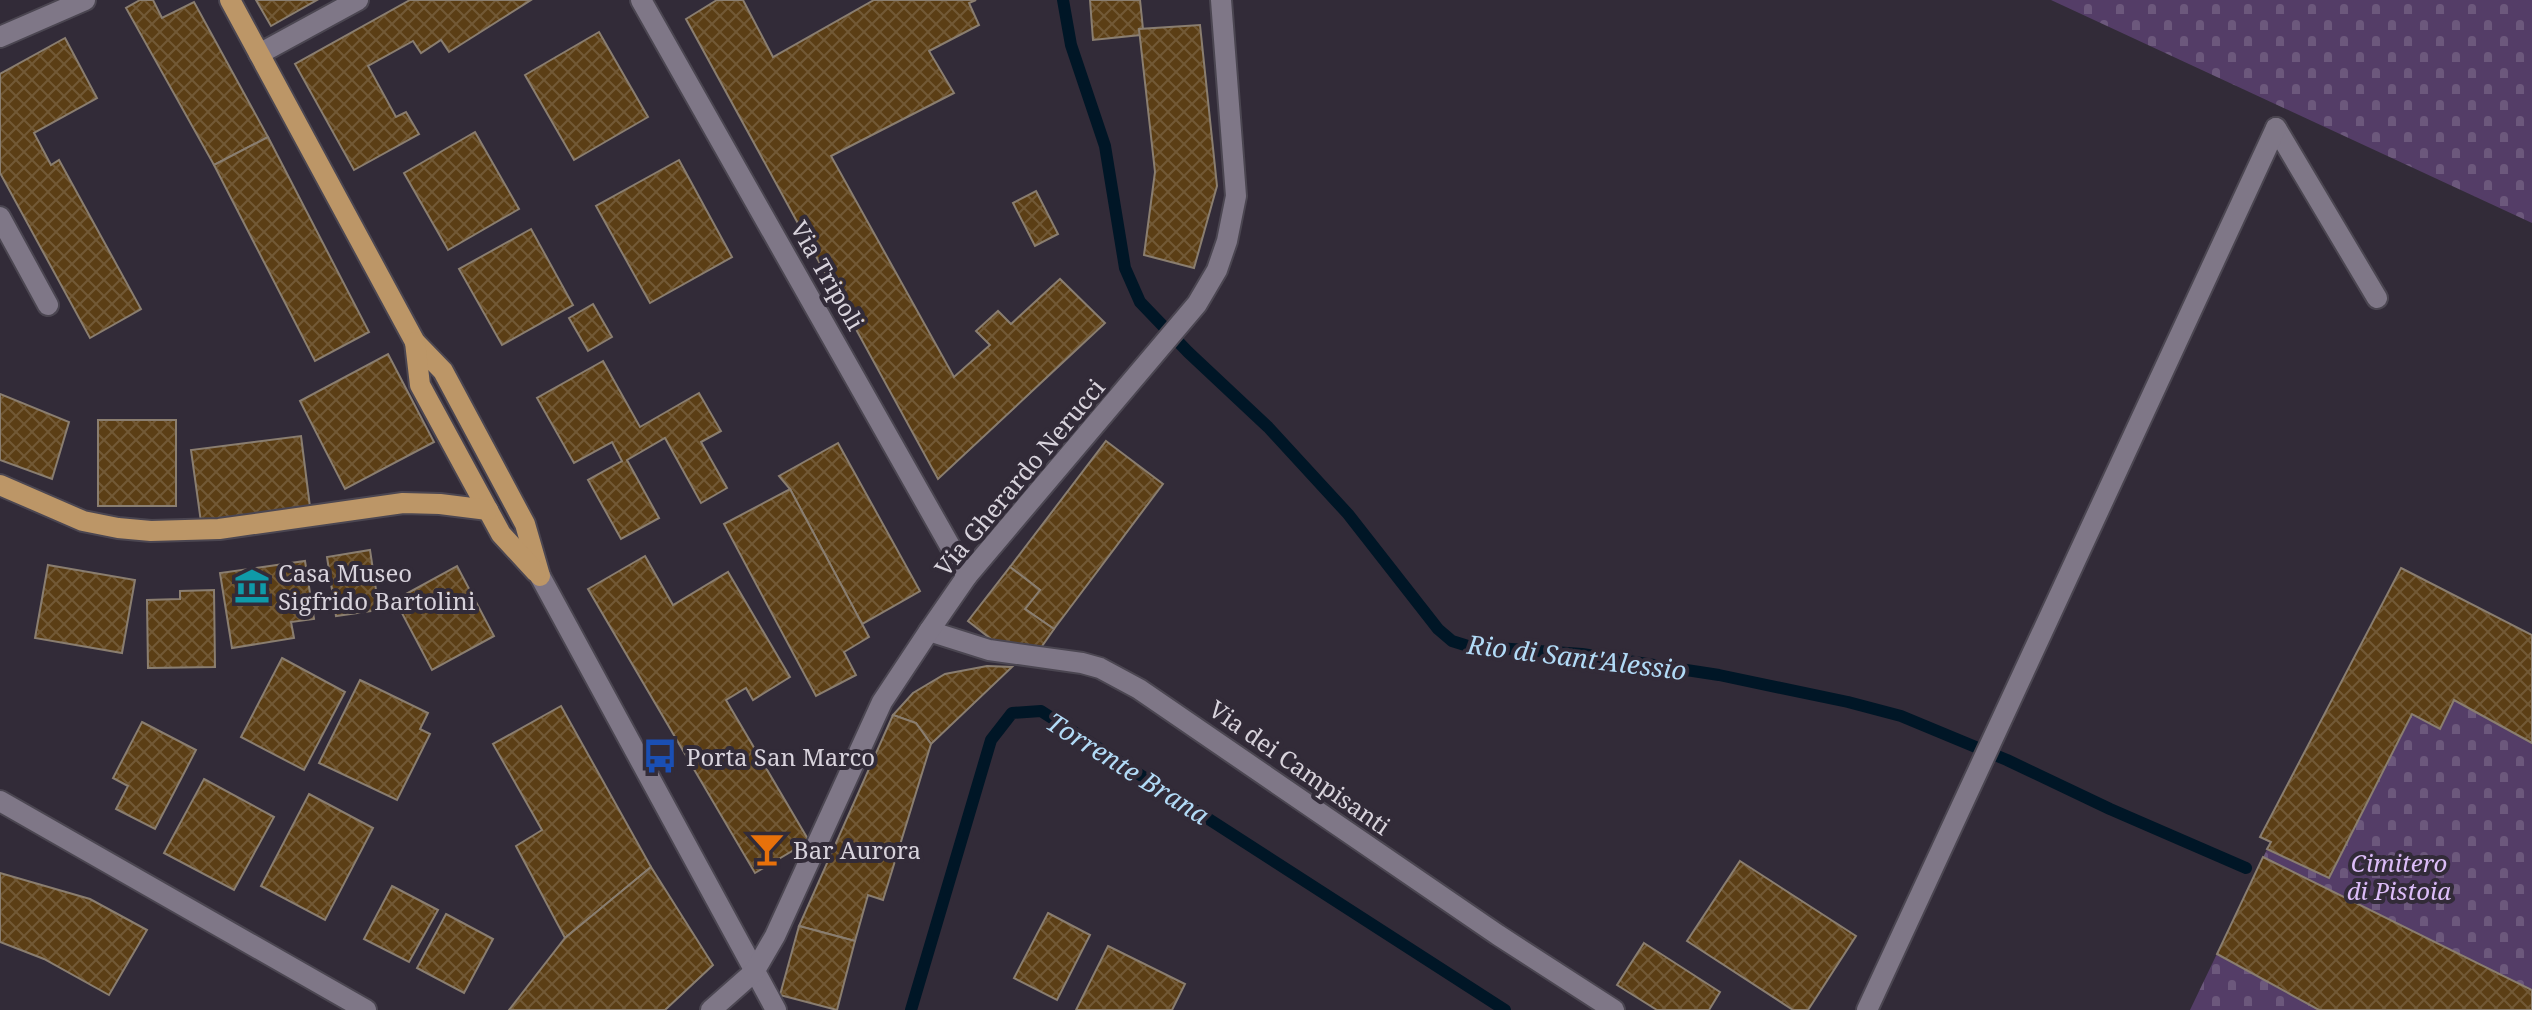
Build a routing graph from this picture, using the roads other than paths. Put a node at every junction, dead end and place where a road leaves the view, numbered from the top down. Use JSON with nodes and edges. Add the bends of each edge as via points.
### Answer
{"nodes":[{"id":1,"x":85,"y":0,"type":"edge"},
{"id":2,"x":230,"y":0,"type":"edge"},
{"id":3,"x":358,"y":0,"type":"edge"},
{"id":4,"x":641,"y":0,"type":"edge"},
{"id":5,"x":1221,"y":0,"type":"edge"},
{"id":6,"x":0,"y":37,"type":"edge"},
{"id":7,"x":259,"y":54,"type":"junction"},
{"id":8,"x":0,"y":217,"type":"edge"},
{"id":9,"x":2377,"y":298,"type":"dead end"},
{"id":10,"x":48,"y":305,"type":"dead end"},
{"id":11,"x":415,"y":342,"type":"junction"},
{"id":12,"x":0,"y":485,"type":"edge"},
{"id":13,"x":488,"y":510,"type":"junction"},
{"id":14,"x":540,"y":576,"type":"junction"},
{"id":15,"x":967,"y":576,"type":"junction"},
{"id":16,"x":929,"y":631,"type":"junction"},
{"id":17,"x":0,"y":801,"type":"edge"},
{"id":18,"x":754,"y":972,"type":"junction"},
{"id":19,"x":366,"y":1010,"type":"edge"},
{"id":20,"x":711,"y":1010,"type":"edge"},
{"id":21,"x":776,"y":1010,"type":"edge"},
{"id":22,"x":1614,"y":1010,"type":"edge"},
{"id":23,"x":1867,"y":1010,"type":"edge"}],
"edges":[{"from":1,"to":6,"type":"street"},
{"from":2,"to":7,"type":"main road"},
{"from":3,"to":7,"type":"street"},
{"from":4,"to":15,"type":"street","name":"Via Tripoli"},
{"from":5,"to":15,"type":"street","name":"Via Gherardo Nerucci","via":[[1236,196],[1217,270],[1197,304]]},
{"from":7,"to":11,"type":"main road"},
{"from":8,"to":10,"type":"street"},
{"from":9,"to":23,"type":"street","via":[[2276,128]]},
{"from":11,"to":13,"type":"main road","via":[[420,385]]},
{"from":11,"to":14,"type":"main road","via":[[443,371],[519,512]]},
{"from":12,"to":13,"type":"main road","via":[[83,521],[151,531],[219,529],[412,503]]},
{"from":13,"to":14,"type":"main road","via":[[501,534]]},
{"from":14,"to":18,"type":"street"},
{"from":15,"to":16,"type":"street","name":"Via Gherardo Nerucci"},
{"from":16,"to":18,"type":"street","name":"Via Gherardo Nerucci","via":[[882,702],[791,906]]},
{"from":16,"to":22,"type":"street","name":"Via dei Campisanti","via":[[989,650],[1082,663],[1139,689]]},
{"from":17,"to":19,"type":"street"},
{"from":18,"to":20,"type":"street","name":"Via Gherardo Nerucci"},
{"from":18,"to":21,"type":"street"}]}
